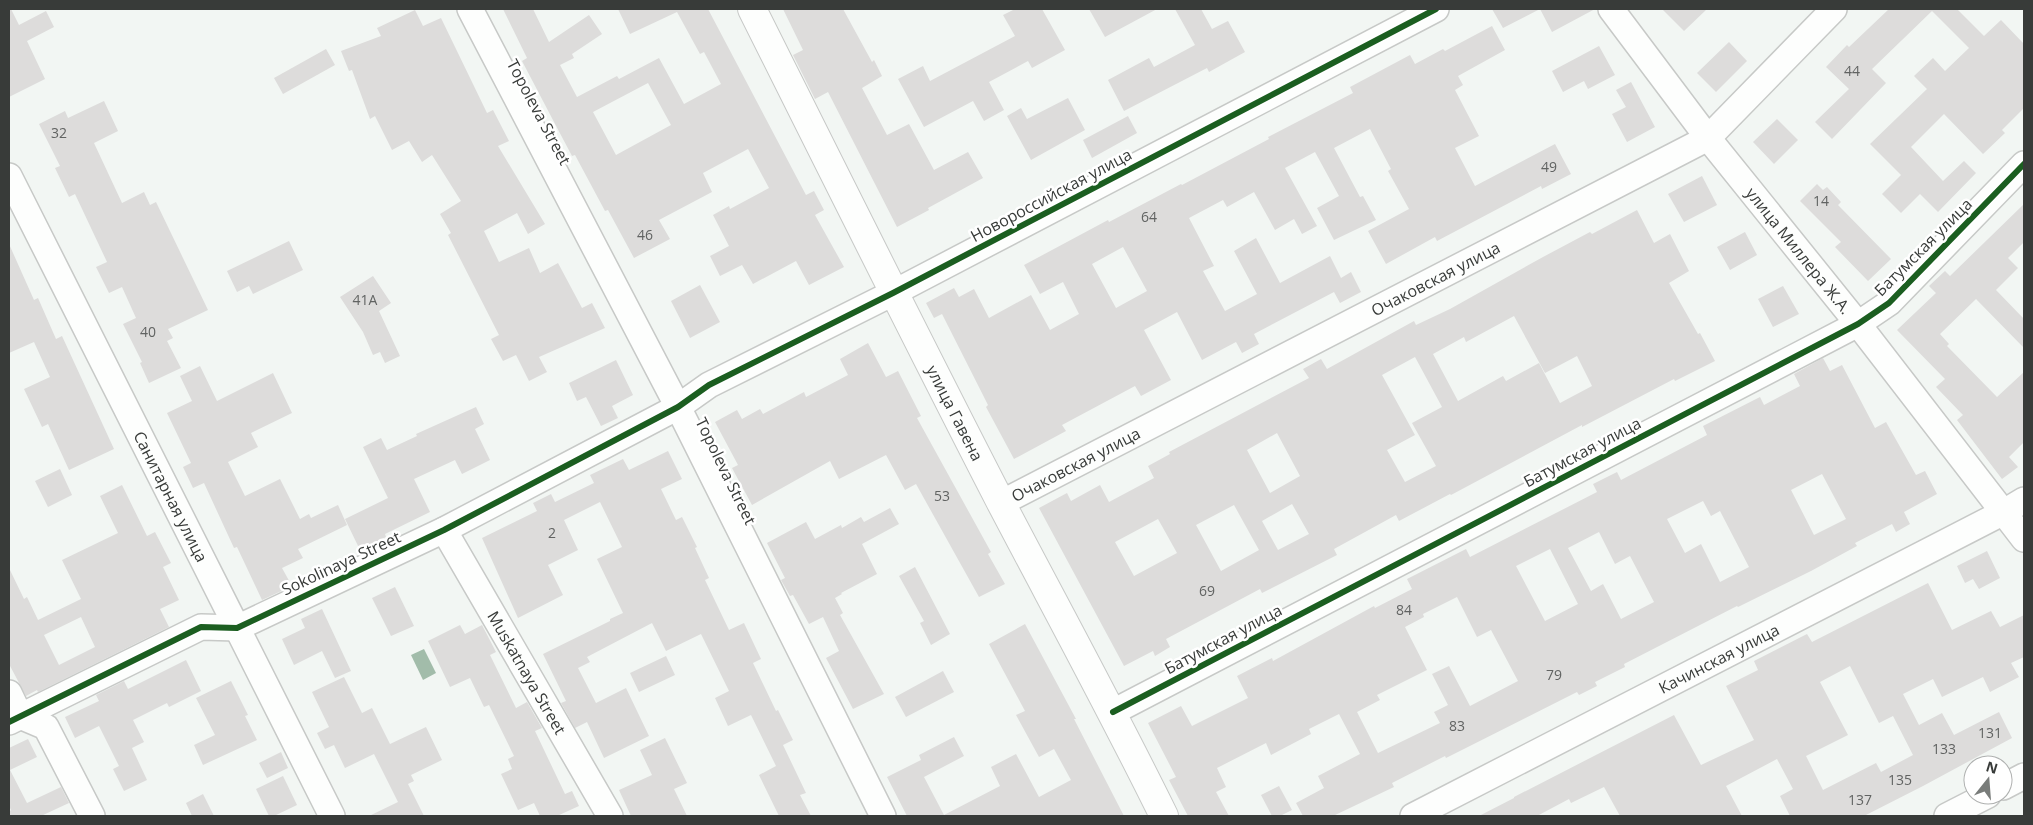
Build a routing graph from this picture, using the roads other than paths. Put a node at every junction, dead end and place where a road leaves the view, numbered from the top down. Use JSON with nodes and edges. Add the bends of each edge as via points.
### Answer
{"nodes":[{"id":1,"x":470,"y":9,"type":"edge"},
{"id":2,"x":752,"y":9,"type":"edge"},
{"id":3,"x":1436,"y":9,"type":"edge"},
{"id":4,"x":1611,"y":9,"type":"edge"},
{"id":5,"x":1834,"y":9,"type":"edge"},
{"id":6,"x":1708,"y":138,"type":"junction"},
{"id":7,"x":2024,"y":164,"type":"edge"},
{"id":8,"x":9,"y":176,"type":"edge"},
{"id":9,"x":894,"y":293,"type":"junction"},
{"id":10,"x":1858,"y":324,"type":"junction"},
{"id":11,"x":678,"y":407,"type":"junction"},
{"id":12,"x":1001,"y":503,"type":"junction"},
{"id":13,"x":2014,"y":506,"type":"edge"},
{"id":14,"x":444,"y":530,"type":"junction"},
{"id":15,"x":2024,"y":539,"type":"edge"},
{"id":16,"x":237,"y":628,"type":"junction"},
{"id":17,"x":9,"y":693,"type":"edge"},
{"id":18,"x":1113,"y":712,"type":"junction"},
{"id":19,"x":14,"y":719,"type":"edge"},
{"id":20,"x":1968,"y":805,"type":"edge"},
{"id":21,"x":92,"y":816,"type":"edge"},
{"id":22,"x":332,"y":816,"type":"edge"},
{"id":23,"x":610,"y":816,"type":"edge"},
{"id":24,"x":883,"y":816,"type":"edge"},
{"id":25,"x":1164,"y":816,"type":"edge"},
{"id":26,"x":1413,"y":816,"type":"edge"},
{"id":27,"x":1946,"y":816,"type":"edge"}],
"edges":[{"from":1,"to":11,"type":"street","name":"Topoleva Street"},
{"from":2,"to":9,"type":"street","name":"улица Гавена"},
{"from":3,"to":9,"type":"street","name":"Новороссийская улица"},
{"from":4,"to":6,"type":"street","name":"улица Миллера Ж.А."},
{"from":5,"to":6,"type":"street","name":"Очаковская улица"},
{"from":6,"to":10,"type":"street","name":"улица Миллера Ж.А."},
{"from":6,"to":12,"type":"street","name":"Очаковская улица"},
{"from":7,"to":10,"type":"street","name":"Батумская улица","via":[[1889,303]]},
{"from":8,"to":16,"type":"street","name":"Санитарная улица"},
{"from":9,"to":11,"type":"street","name":"Новороссийская улица","via":[[708,385]]},
{"from":9,"to":12,"type":"street","name":"улица Гавена"},
{"from":10,"to":13,"type":"street","name":"улица Миллера Ж.А."},
{"from":10,"to":18,"type":"street","name":"Батумская улица"},
{"from":11,"to":14,"type":"street","name":"Sokolinaya Street"},
{"from":11,"to":24,"type":"street","name":"Topoleva Street"},
{"from":12,"to":18,"type":"street","name":"улица Гавена"},
{"from":13,"to":15,"type":"street","name":"улица Миллера Ж.А."},
{"from":13,"to":26,"type":"street","name":"Качинская улица"},
{"from":14,"to":16,"type":"street","name":"Sokolinaya Street"},
{"from":14,"to":23,"type":"street","name":"Muskatnaya Street"},
{"from":16,"to":19,"type":"street","name":"Sokolinaya Street","via":[[200,627]]},
{"from":16,"to":22,"type":"street","name":"Санитарная улица"},
{"from":17,"to":19,"type":"street"},
{"from":18,"to":25,"type":"street","name":"улица Гавена"},
{"from":19,"to":21,"type":"street","via":[[46,727]]},
{"from":20,"to":27,"type":"street"}]}
